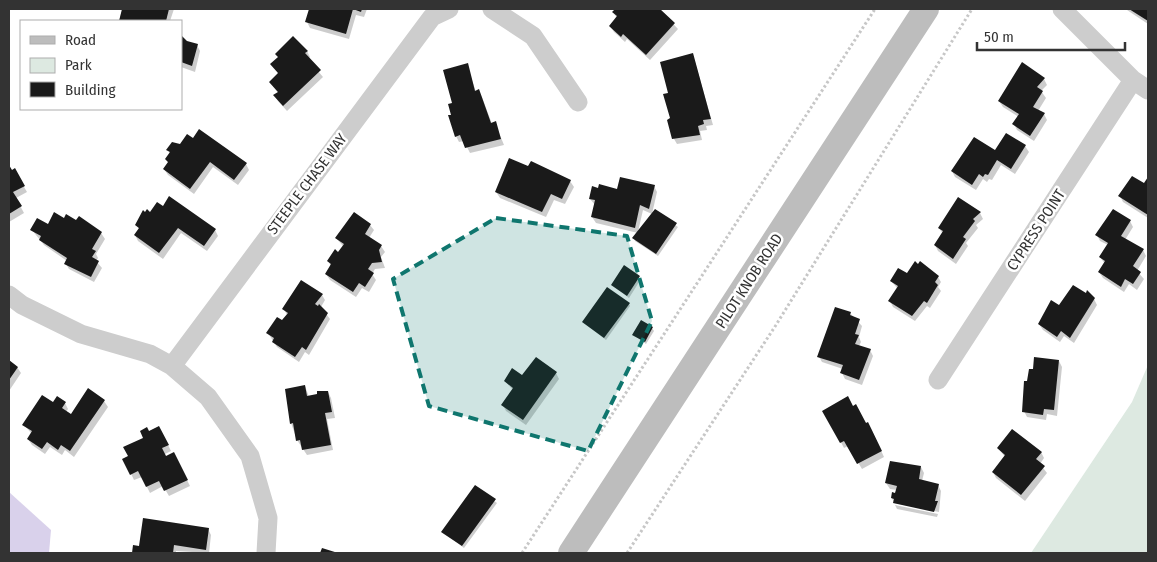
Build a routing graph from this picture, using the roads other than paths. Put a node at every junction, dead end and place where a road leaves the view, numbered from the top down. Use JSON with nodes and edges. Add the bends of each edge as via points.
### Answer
{"nodes":[{"id":1,"x":449,"y":9,"type":"edge"},
{"id":2,"x":492,"y":9,"type":"edge"},
{"id":3,"x":926,"y":9,"type":"edge"},
{"id":4,"x":1062,"y":9,"type":"edge"},
{"id":5,"x":1140,"y":85,"type":"edge"},
{"id":6,"x":578,"y":102,"type":"dead end"},
{"id":7,"x":9,"y":295,"type":"edge"},
{"id":8,"x":172,"y":366,"type":"junction"},
{"id":9,"x":938,"y":380,"type":"dead end"},
{"id":10,"x":266,"y":553,"type":"edge"},
{"id":11,"x":571,"y":553,"type":"edge"}],
"edges":[{"from":1,"to":8,"type":"street","name":"STEEPLE CHASE WAY","via":[[432,17]]},
{"from":2,"to":6,"type":"street","via":[[533,36]]},
{"from":3,"to":11,"type":"main road","name":"PILOT KNOB ROAD"},
{"from":4,"to":5,"type":"street"},
{"from":5,"to":9,"type":"street","name":"CYPRESS POINT"},
{"from":7,"to":8,"type":"street","via":[[22,305],[81,334],[150,354]]},
{"from":8,"to":10,"type":"street","via":[[208,397],[250,456],[268,518]]}]}
